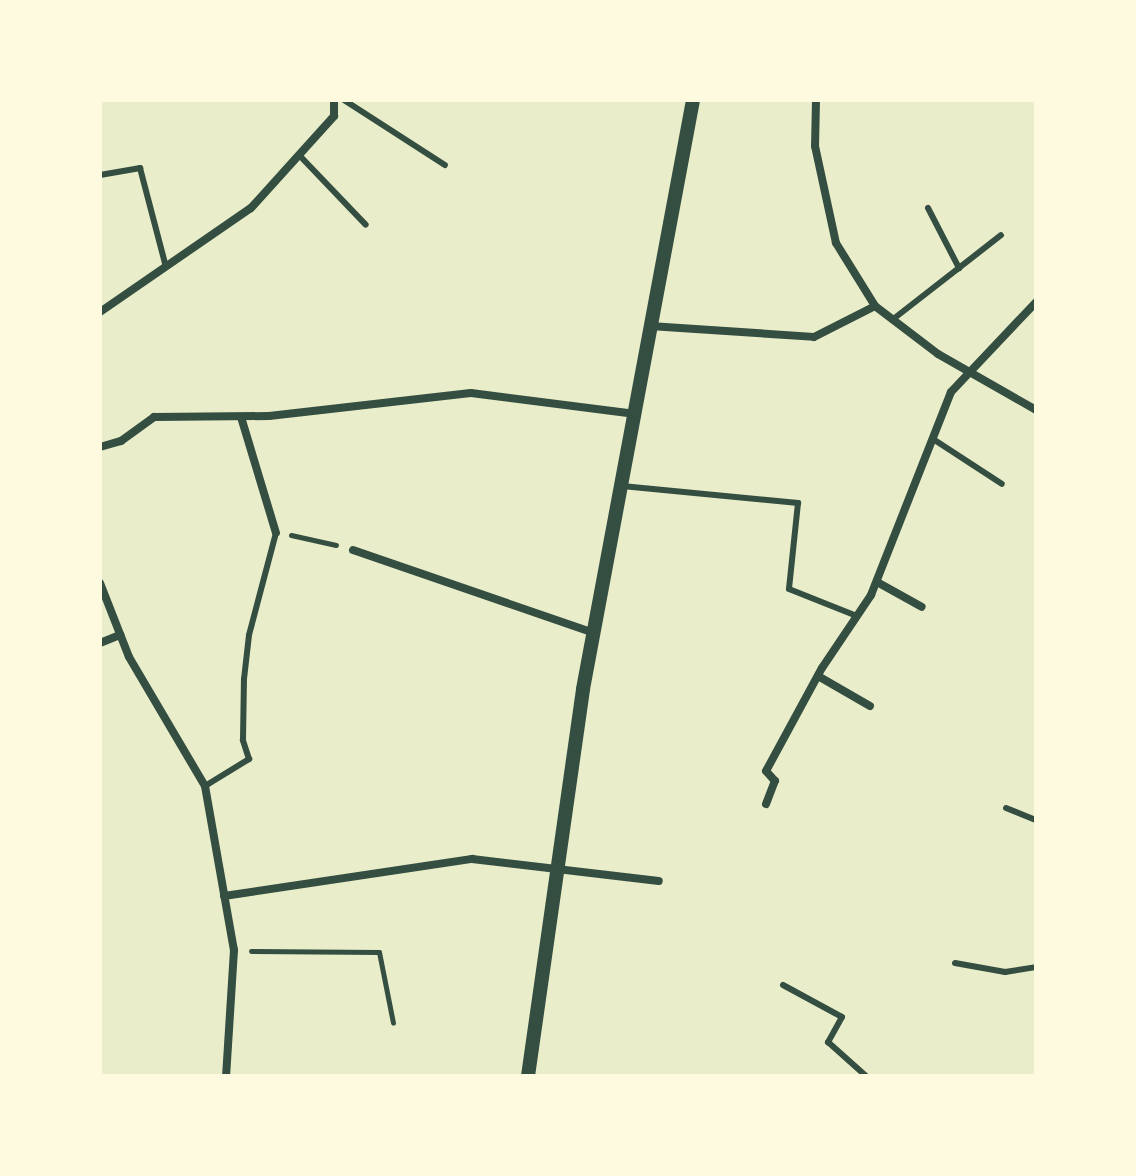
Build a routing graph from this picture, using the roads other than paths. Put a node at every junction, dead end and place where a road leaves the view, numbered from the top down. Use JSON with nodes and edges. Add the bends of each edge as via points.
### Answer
{"nodes":[{"id":1,"x":334,"y":100,"type":"edge"},
{"id":2,"x":344,"y":100,"type":"edge"},
{"id":3,"x":693,"y":100,"type":"edge"},
{"id":4,"x":816,"y":100,"type":"edge"},
{"id":5,"x":300,"y":156,"type":"junction"},
{"id":6,"x":445,"y":165,"type":"dead end"},
{"id":7,"x":100,"y":175,"type":"edge"},
{"id":8,"x":928,"y":208,"type":"dead end"},
{"id":9,"x":366,"y":225,"type":"dead end"},
{"id":10,"x":1001,"y":235,"type":"dead end"},
{"id":11,"x":166,"y":267,"type":"junction"},
{"id":12,"x":959,"y":268,"type":"junction"},
{"id":13,"x":1036,"y":302,"type":"edge"},
{"id":14,"x":875,"y":306,"type":"junction"},
{"id":15,"x":100,"y":312,"type":"edge"},
{"id":16,"x":892,"y":320,"type":"junction"},
{"id":17,"x":650,"y":326,"type":"junction"},
{"id":18,"x":968,"y":371,"type":"junction"},
{"id":19,"x":1036,"y":410,"type":"edge"},
{"id":20,"x":634,"y":414,"type":"junction"},
{"id":21,"x":241,"y":417,"type":"junction"},
{"id":22,"x":933,"y":439,"type":"junction"},
{"id":23,"x":100,"y":447,"type":"edge"},
{"id":24,"x":1002,"y":484,"type":"dead end"},
{"id":25,"x":621,"y":486,"type":"junction"},
{"id":26,"x":276,"y":533,"type":"joint"},
{"id":27,"x":353,"y":550,"type":"road end"},
{"id":28,"x":877,"y":582,"type":"junction"},
{"id":29,"x":100,"y":583,"type":"edge"},
{"id":30,"x":922,"y":607,"type":"dead end"},
{"id":31,"x":857,"y":616,"type":"junction"},
{"id":32,"x":594,"y":633,"type":"junction"},
{"id":33,"x":120,"y":635,"type":"junction"},
{"id":34,"x":100,"y":643,"type":"edge"},
{"id":35,"x":818,"y":676,"type":"junction"},
{"id":36,"x":870,"y":706,"type":"dead end"},
{"id":37,"x":205,"y":786,"type":"junction"},
{"id":38,"x":766,"y":804,"type":"dead end"},
{"id":39,"x":1006,"y":808,"type":"dead end"},
{"id":40,"x":1036,"y":820,"type":"edge"},
{"id":41,"x":558,"y":866,"type":"junction"},
{"id":42,"x":659,"y":881,"type":"dead end"},
{"id":43,"x":224,"y":896,"type":"junction"},
{"id":44,"x":955,"y":963,"type":"dead end"},
{"id":45,"x":1036,"y":967,"type":"edge"},
{"id":46,"x":783,"y":985,"type":"dead end"},
{"id":47,"x":226,"y":1076,"type":"edge"},
{"id":48,"x":528,"y":1076,"type":"edge"},
{"id":49,"x":866,"y":1076,"type":"edge"}],
"edges":[{"from":1,"to":5,"type":"street","via":[[334,116]]},
{"from":2,"to":6,"type":"lane"},
{"from":3,"to":17,"type":"street"},
{"from":4,"to":14,"type":"street","via":[[815,146],[829,220],[836,243]]},
{"from":5,"to":9,"type":"lane"},
{"from":5,"to":11,"type":"street","via":[[251,208]]},
{"from":7,"to":11,"type":"lane","via":[[140,168]]},
{"from":8,"to":12,"type":"lane"},
{"from":10,"to":12,"type":"lane"},
{"from":11,"to":15,"type":"street"},
{"from":12,"to":16,"type":"lane"},
{"from":13,"to":18,"type":"street"},
{"from":14,"to":16,"type":"street"},
{"from":14,"to":17,"type":"street","via":[[814,337]]},
{"from":16,"to":18,"type":"street"},
{"from":17,"to":20,"type":"street"},
{"from":18,"to":19,"type":"street"},
{"from":18,"to":22,"type":"street","via":[[951,392]]},
{"from":20,"to":21,"type":"street","via":[[471,393]]},
{"from":20,"to":25,"type":"street"},
{"from":21,"to":23,"type":"street","via":[[154,417],[121,441]]},
{"from":21,"to":26,"type":"street"},
{"from":22,"to":24,"type":"lane"},
{"from":22,"to":28,"type":"street"},
{"from":25,"to":31,"type":"lane","via":[[798,503],[789,589]]},
{"from":25,"to":32,"type":"street"},
{"from":26,"to":37,"type":"lane","via":[[249,635],[243,740],[249,759]]},
{"from":27,"to":32,"type":"street"},
{"from":28,"to":30,"type":"street"},
{"from":28,"to":31,"type":"street"},
{"from":29,"to":33,"type":"street"},
{"from":31,"to":35,"type":"street"},
{"from":32,"to":41,"type":"street"},
{"from":33,"to":34,"type":"street"},
{"from":33,"to":37,"type":"street"},
{"from":35,"to":36,"type":"street"},
{"from":35,"to":38,"type":"street","via":[[766,771],[775,781]]},
{"from":37,"to":43,"type":"street"},
{"from":39,"to":40,"type":"lane"},
{"from":41,"to":42,"type":"street"},
{"from":41,"to":43,"type":"street","via":[[472,859]]},
{"from":41,"to":48,"type":"street"},
{"from":43,"to":47,"type":"street","via":[[234,950]]},
{"from":44,"to":45,"type":"lane","via":[[1005,972]]},
{"from":46,"to":49,"type":"lane","via":[[842,1017],[828,1042]]}]}
